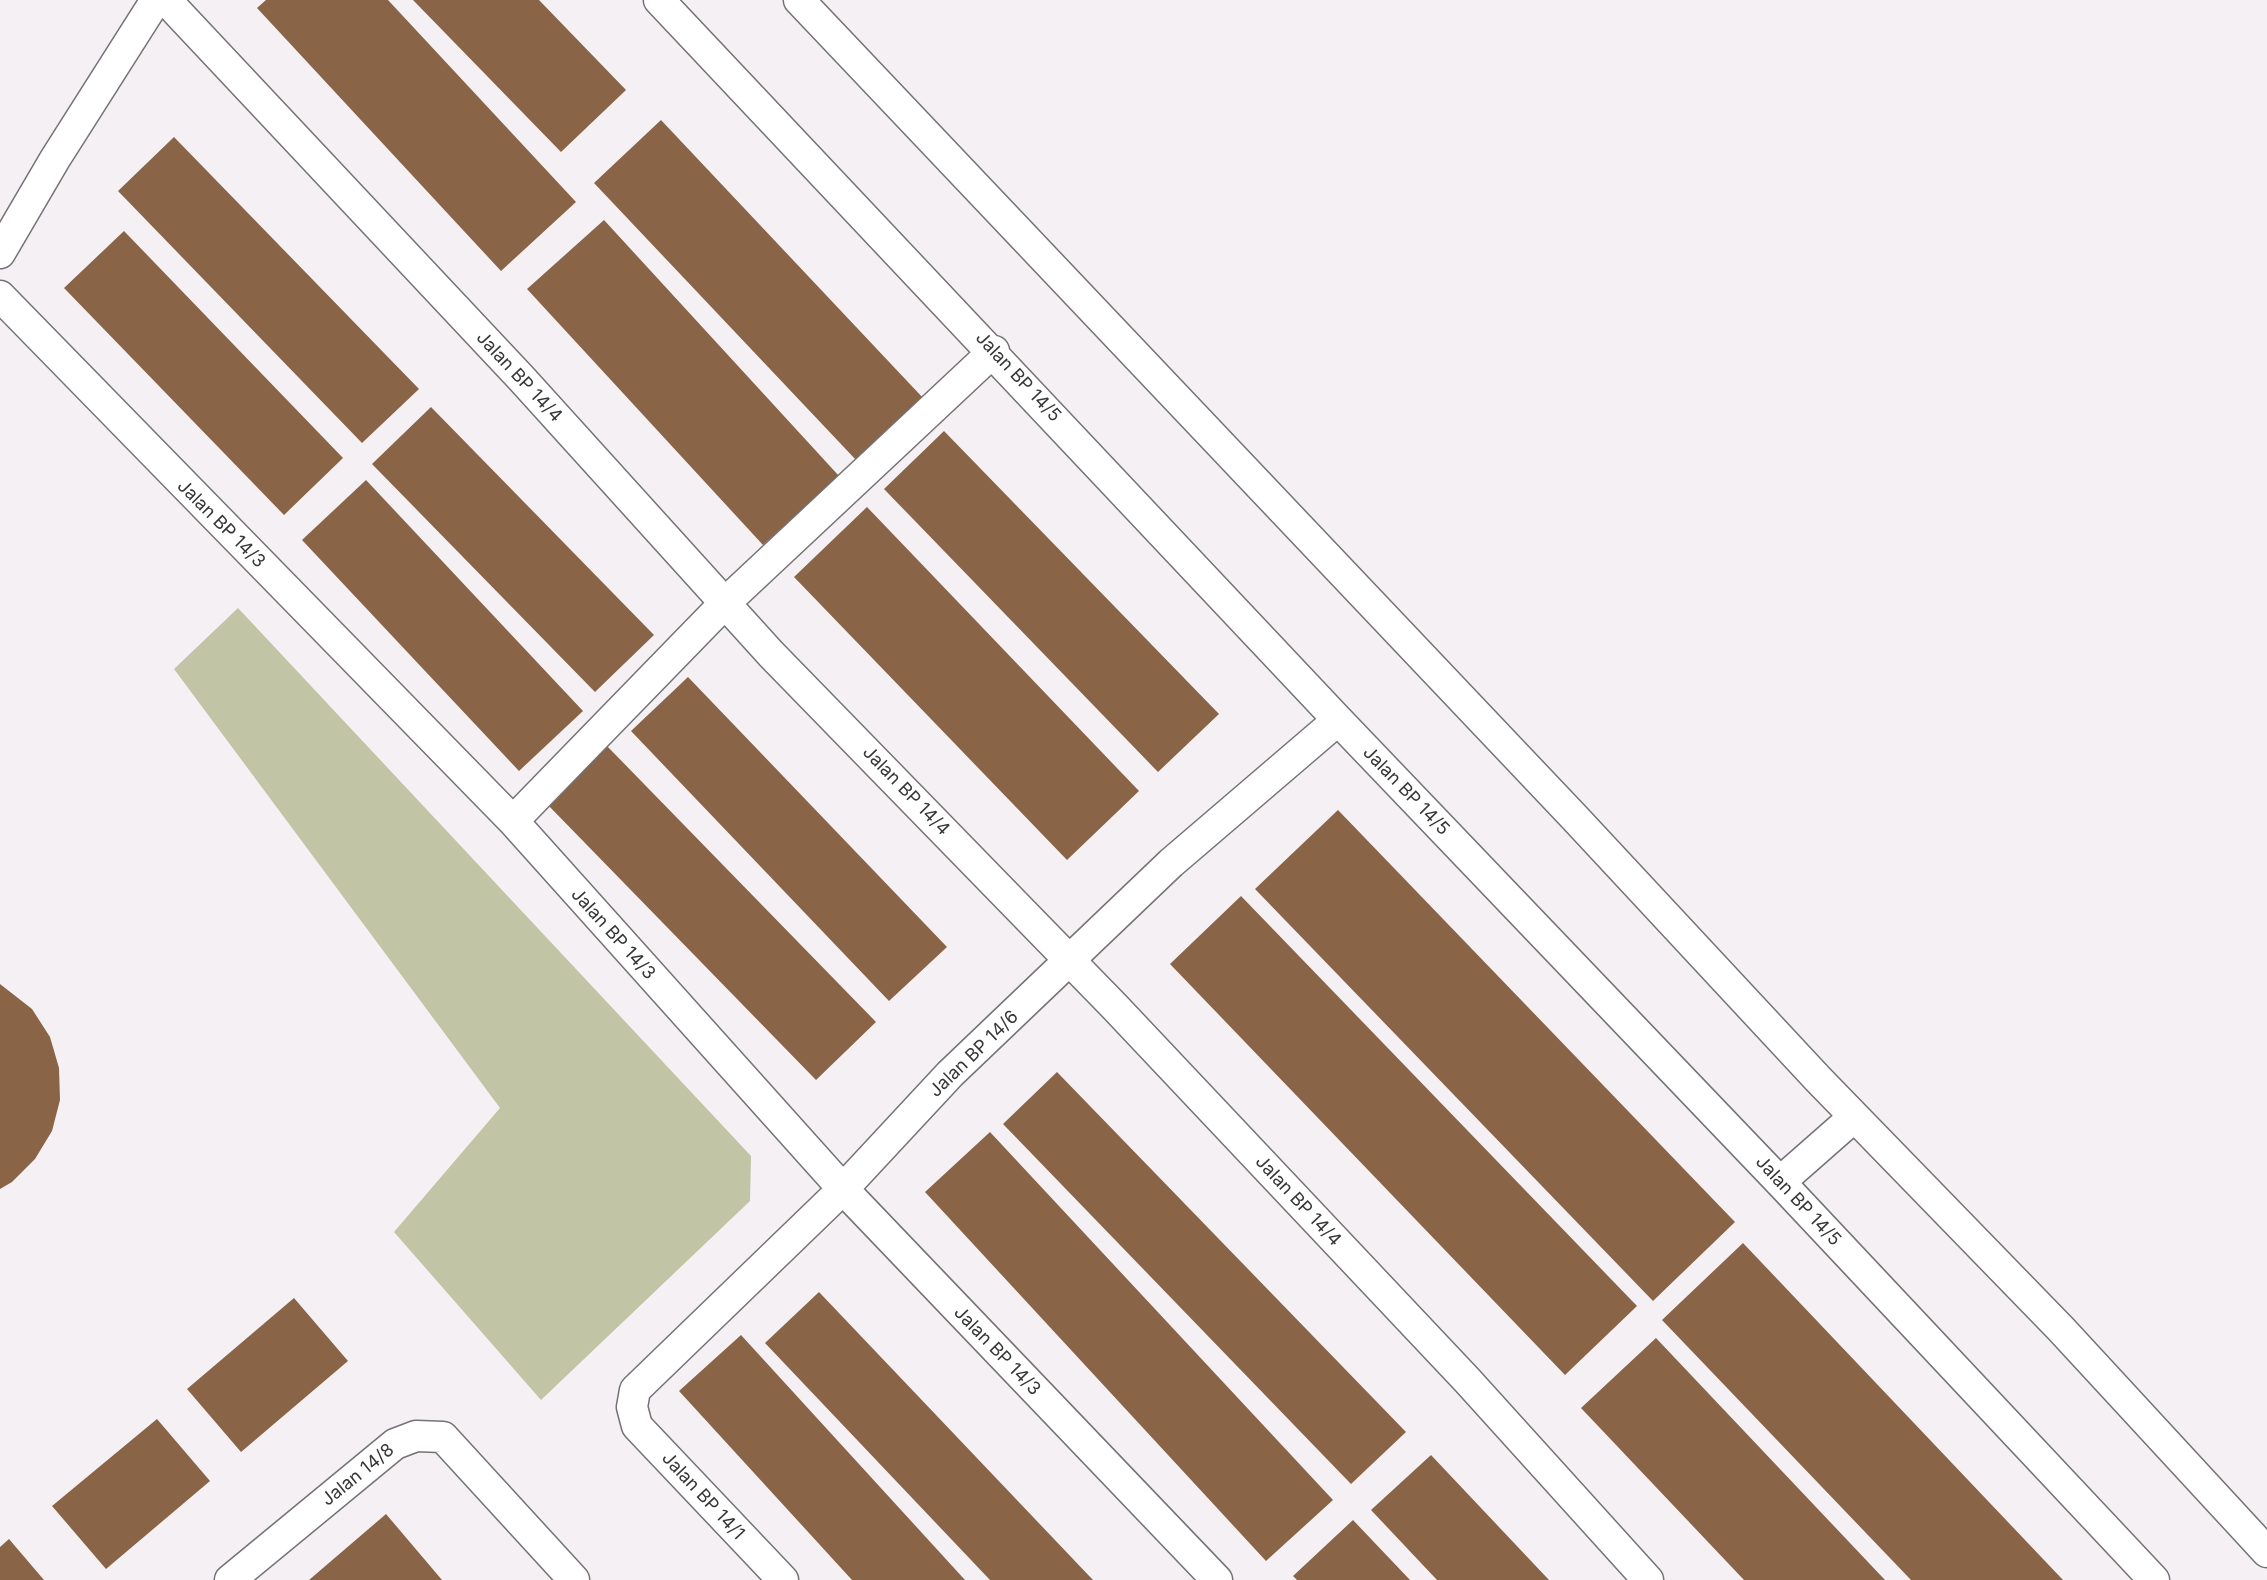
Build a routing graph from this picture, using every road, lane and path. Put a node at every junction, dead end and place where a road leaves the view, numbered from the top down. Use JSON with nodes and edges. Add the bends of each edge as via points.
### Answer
{"nodes":[{"id":1,"x":156,"y":0,"type":"edge"},
{"id":2,"x":166,"y":0,"type":"edge"},
{"id":3,"x":659,"y":0,"type":"edge"},
{"id":4,"x":799,"y":0,"type":"edge"},
{"id":5,"x":0,"y":253,"type":"edge"},
{"id":6,"x":0,"y":296,"type":"edge"},
{"id":7,"x":993,"y":351,"type":"junction"},
{"id":8,"x":725,"y":603,"type":"junction"},
{"id":9,"x":1338,"y":720,"type":"junction"},
{"id":10,"x":513,"y":821,"type":"junction"},
{"id":11,"x":1071,"y":961,"type":"junction"},
{"id":12,"x":1854,"y":1117,"type":"junction"},
{"id":13,"x":1780,"y":1182,"type":"junction"},
{"id":14,"x":843,"y":1189,"type":"junction"},
{"id":15,"x":632,"y":1407,"type":"joint"},
{"id":16,"x":2267,"y":1552,"type":"edge"},
{"id":17,"x":230,"y":1580,"type":"edge"},
{"id":18,"x":574,"y":1580,"type":"edge"},
{"id":19,"x":783,"y":1580,"type":"edge"},
{"id":20,"x":1217,"y":1580,"type":"edge"},
{"id":21,"x":1648,"y":1580,"type":"edge"},
{"id":22,"x":2154,"y":1580,"type":"edge"}],
"edges":[{"from":1,"to":5,"type":"street"},
{"from":2,"to":8,"type":"street","name":"Jalan BP 14/4"},
{"from":3,"to":7,"type":"street","name":"Jalan BP 14/5"},
{"from":4,"to":12,"type":"street"},
{"from":6,"to":10,"type":"street","name":"Jalan BP 14/3"},
{"from":7,"to":8,"type":"street"},
{"from":7,"to":9,"type":"street","name":"Jalan BP 14/5"},
{"from":8,"to":10,"type":"street"},
{"from":8,"to":11,"type":"street","name":"Jalan BP 14/4"},
{"from":9,"to":11,"type":"street","name":"Jalan BP 14/6","via":[[1171,863]]},
{"from":9,"to":13,"type":"street","name":"Jalan BP 14/5"},
{"from":10,"to":14,"type":"street","name":"Jalan BP 14/3"},
{"from":11,"to":14,"type":"street","name":"Jalan BP 14/6","via":[[950,1074]]},
{"from":11,"to":21,"type":"street","name":"Jalan BP 14/4"},
{"from":12,"to":13,"type":"street"},
{"from":12,"to":16,"type":"street","via":[[2061,1329]]},
{"from":13,"to":22,"type":"street","name":"Jalan BP 14/5"},
{"from":14,"to":15,"type":"street","name":"Jalan BP 14/6","via":[[635,1390]]},
{"from":14,"to":20,"type":"street","name":"Jalan BP 14/3"},
{"from":15,"to":19,"type":"street","name":"Jalan BP 14/1","via":[[637,1426]]},
{"from":17,"to":18,"type":"street","name":"Jalan 14/8","via":[[394,1444],[416,1436],[443,1437]]}]}
